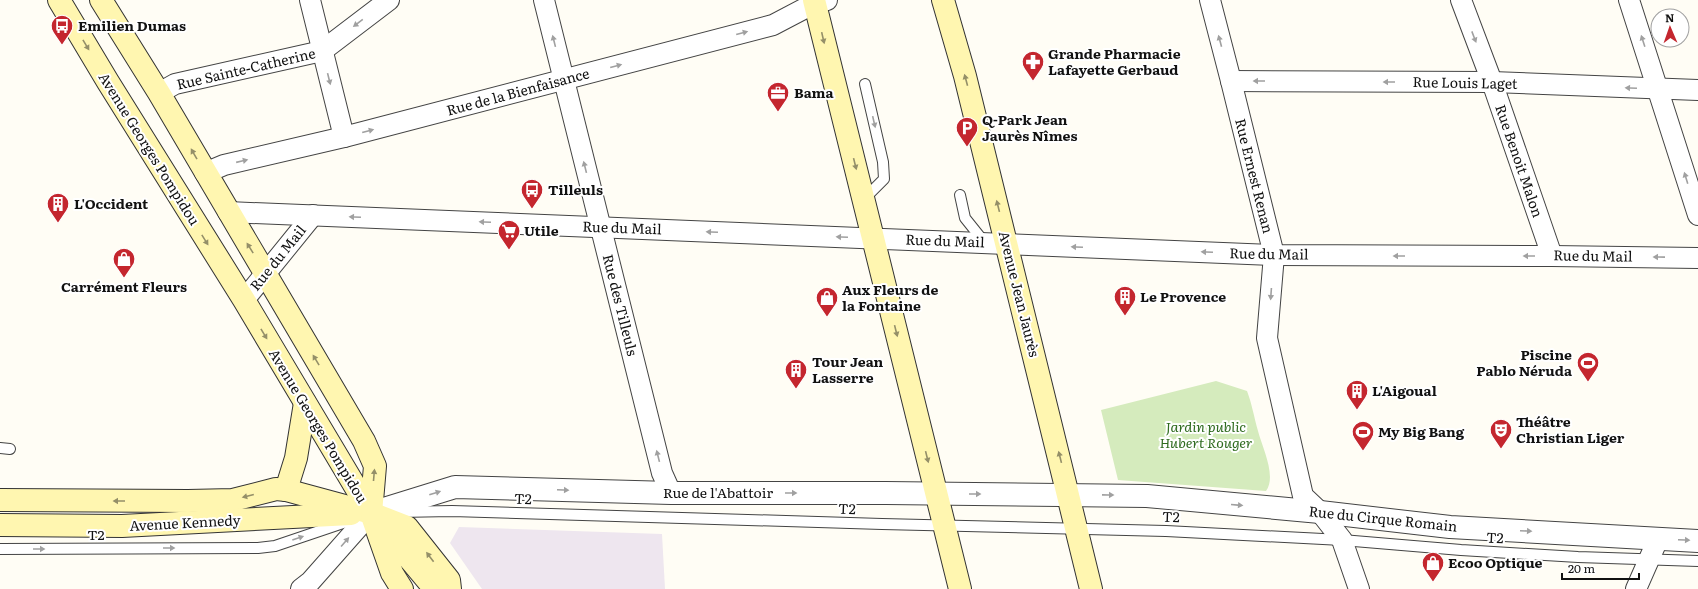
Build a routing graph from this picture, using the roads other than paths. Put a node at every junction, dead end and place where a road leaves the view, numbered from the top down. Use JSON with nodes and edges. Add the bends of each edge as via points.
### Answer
{"nodes":[{"id":1,"x":59,"y":0,"type":"edge"},
{"id":2,"x":101,"y":0,"type":"edge"},
{"id":3,"x":310,"y":0,"type":"edge"},
{"id":4,"x":389,"y":0,"type":"edge"},
{"id":5,"x":544,"y":0,"type":"edge"},
{"id":6,"x":943,"y":0,"type":"edge"},
{"id":7,"x":1210,"y":0,"type":"edge"},
{"id":8,"x":1461,"y":0,"type":"edge"},
{"id":9,"x":1629,"y":0,"type":"edge"},
{"id":10,"x":819,"y":1,"type":"edge"},
{"id":11,"x":322,"y":51,"type":"junction"},
{"id":12,"x":563,"y":80,"type":"junction"},
{"id":13,"x":1231,"y":81,"type":"junction"},
{"id":14,"x":1492,"y":82,"type":"junction"},
{"id":15,"x":865,"y":84,"type":"dead end"},
{"id":16,"x":1659,"y":90,"type":"junction"},
{"id":17,"x":1698,"y":90,"type":"edge"},
{"id":18,"x":159,"y":93,"type":"junction"},
{"id":19,"x":344,"y":137,"type":"junction"},
{"id":20,"x":205,"y":173,"type":"junction"},
{"id":21,"x":960,"y":195,"type":"dead end"},
{"id":22,"x":863,"y":200,"type":"junction"},
{"id":23,"x":228,"y":212,"type":"junction"},
{"id":24,"x":313,"y":215,"type":"junction"},
{"id":25,"x":1698,"y":215,"type":"edge"},
{"id":26,"x":600,"y":227,"type":"junction"},
{"id":27,"x":873,"y":238,"type":"junction"},
{"id":28,"x":985,"y":243,"type":"junction"},
{"id":29,"x":1007,"y":244,"type":"junction"},
{"id":30,"x":1274,"y":255,"type":"junction"},
{"id":31,"x":1552,"y":256,"type":"junction"},
{"id":32,"x":1698,"y":258,"type":"edge"},
{"id":33,"x":266,"y":274,"type":"junction"},
{"id":34,"x":244,"y":300,"type":"junction"},
{"id":35,"x":305,"y":403,"type":"junction"},
{"id":36,"x":286,"y":490,"type":"junction"},
{"id":37,"x":671,"y":493,"type":"junction"},
{"id":38,"x":936,"y":494,"type":"junction"},
{"id":39,"x":1069,"y":495,"type":"junction"},
{"id":40,"x":0,"y":500,"type":"edge"},
{"id":41,"x":1320,"y":512,"type":"junction"},
{"id":42,"x":371,"y":513,"type":"junction"},
{"id":43,"x":0,"y":525,"type":"edge"},
{"id":44,"x":944,"y":525,"type":"junction"},
{"id":45,"x":1077,"y":528,"type":"junction"},
{"id":46,"x":1658,"y":539,"type":"junction"},
{"id":47,"x":1342,"y":540,"type":"junction"},
{"id":48,"x":1698,"y":541,"type":"edge"},
{"id":49,"x":0,"y":549,"type":"edge"},
{"id":50,"x":1649,"y":559,"type":"junction"},
{"id":51,"x":1698,"y":561,"type":"edge"},
{"id":52,"x":301,"y":589,"type":"edge"},
{"id":53,"x":402,"y":589,"type":"edge"},
{"id":54,"x":437,"y":589,"type":"edge"},
{"id":55,"x":450,"y":589,"type":"edge"},
{"id":56,"x":960,"y":589,"type":"edge"},
{"id":57,"x":1091,"y":589,"type":"edge"},
{"id":58,"x":1359,"y":589,"type":"edge"},
{"id":59,"x":1636,"y":589,"type":"edge"}],
"edges":[{"from":1,"to":34,"type":"main road","name":"Avenue Georges Pompidou","one_way":true},
{"from":2,"to":18,"type":"main road","name":"Avenue Georges Pompidou"},
{"from":3,"to":11,"type":"street"},
{"from":4,"to":11,"type":"street","name":"Rue Sainte-Catherine","one_way":true},
{"from":12,"to":5,"type":"street","name":"Rue des Tilleuls","one_way":true},
{"from":29,"to":6,"type":"main road","name":"Avenue Jean Jaurès","one_way":true},
{"from":13,"to":7,"type":"street","name":"Rue Ernest Renan","one_way":true},
{"from":8,"to":14,"type":"street","name":"Rue Benoit Malon","one_way":true},
{"from":16,"to":9,"type":"street","one_way":true},
{"from":12,"to":10,"type":"street","name":"Rue de la Bienfaisance","one_way":true,"via":[[773,25]]},
{"from":10,"to":22,"type":"main road","one_way":true},
{"from":11,"to":18,"type":"street","name":"Rue Sainte-Catherine","via":[[175,84]]},
{"from":11,"to":19,"type":"street","one_way":true},
{"from":19,"to":12,"type":"street","name":"Rue de la Bienfaisance","one_way":true},
{"from":26,"to":12,"type":"street","name":"Rue des Tilleuls","one_way":true},
{"from":14,"to":13,"type":"street","name":"Rue Louis Laget","one_way":true},
{"from":13,"to":30,"type":"street","name":"Rue Ernest Renan"},
{"from":16,"to":14,"type":"street","name":"Rue Louis Laget","one_way":true},
{"from":14,"to":31,"type":"street","name":"Rue Benoit Malon"},
{"from":15,"to":22,"type":"lane","one_way":true,"via":[[883,162],[884,179]]},
{"from":16,"to":17,"type":"street","name":"Rue Louis Laget"},
{"from":25,"to":16,"type":"street","one_way":true},
{"from":20,"to":18,"type":"main road","name":"Avenue Georges Pompidou","one_way":true},
{"from":20,"to":19,"type":"street","name":"Rue de la Bienfaisance","one_way":true,"via":[[224,165]]},
{"from":20,"to":23,"type":"main road","name":"Avenue Georges Pompidou"},
{"from":21,"to":28,"type":"lane","via":[[965,218]]},
{"from":22,"to":27,"type":"main road"},
{"from":23,"to":24,"type":"street","name":"Rue du Mail"},
{"from":33,"to":23,"type":"main road","name":"Avenue Georges Pompidou","one_way":true},
{"from":26,"to":24,"type":"street","name":"Rue du Mail","one_way":true},
{"from":24,"to":33,"type":"street","name":"Rue du Mail"},
{"from":27,"to":26,"type":"street","name":"Rue du Mail","one_way":true},
{"from":37,"to":26,"type":"street","name":"Rue des Tilleuls","one_way":true,"via":[[662,473]]},
{"from":27,"to":28,"type":"street","name":"Rue du Mail"},
{"from":27,"to":38,"type":"main road","one_way":true},
{"from":28,"to":29,"type":"street","name":"Rue du Mail"},
{"from":30,"to":29,"type":"street","name":"Rue du Mail","one_way":true},
{"from":39,"to":29,"type":"main road","name":"Avenue Jean Jaurès","one_way":true},
{"from":31,"to":30,"type":"street","name":"Rue du Mail","one_way":true},
{"from":30,"to":41,"type":"street","name":"Rue Ernest Renan","one_way":true,"via":[[1267,338],[1303,496]]},
{"from":32,"to":31,"type":"street","name":"Rue du Mail","one_way":true},
{"from":33,"to":34,"type":"street","name":"Rue du Mail"},
{"from":42,"to":33,"type":"main road","name":"Avenue Georges Pompidou","one_way":true,"via":[[375,466],[364,441]]},
{"from":34,"to":35,"type":"main road","name":"Avenue Georges Pompidou","one_way":true},
{"from":35,"to":36,"type":"main road","via":[[296,458]]},
{"from":35,"to":42,"type":"main road","name":"Avenue Georges Pompidou"},
{"from":36,"to":40,"type":"main road","name":"Avenue Kennedy","one_way":true,"via":[[233,500],[188,502]]},
{"from":36,"to":42,"type":"main road"},
{"from":37,"to":38,"type":"street","name":"Rue de l'Abattoir","one_way":true},
{"from":42,"to":37,"type":"street","name":"Rue de l'Abattoir","one_way":true,"via":[[455,487]]},
{"from":38,"to":39,"type":"street","name":"Rue de l'Abattoir","one_way":true},
{"from":38,"to":44,"type":"main road"},
{"from":39,"to":41,"type":"street","name":"Rue du Cirque Romain","one_way":true,"via":[[1147,496]]},
{"from":39,"to":45,"type":"main road","name":"Avenue Jean Jaurès"},
{"from":41,"to":46,"type":"street","name":"Rue du Cirque Romain","one_way":true,"via":[[1450,527]]},
{"from":41,"to":47,"type":"street","name":"Rue Ernest Renan"},
{"from":42,"to":43,"type":"main road","name":"Avenue Kennedy","via":[[122,526]]},
{"from":42,"to":44,"type":"lane","name":"T2","via":[[452,510]]},
{"from":49,"to":42,"type":"lane","name":"T2","one_way":true,"via":[[258,548],[275,546]]},
{"from":52,"to":42,"type":"street","one_way":true},
{"from":42,"to":53,"type":"main road","via":[[392,574]]},
{"from":42,"to":54,"type":"main road","via":[[410,562]]},
{"from":55,"to":42,"type":"main road","one_way":true,"via":[[449,580],[407,527]]},
{"from":44,"to":45,"type":"lane","name":"T2"},
{"from":44,"to":56,"type":"main road"},
{"from":45,"to":47,"type":"lane","name":"T2"},
{"from":45,"to":57,"type":"main road","name":"Avenue Jean Jaurès"},
{"from":46,"to":48,"type":"street","name":"Rue du Cirque Romain","one_way":true},
{"from":46,"to":50,"type":"street"},
{"from":47,"to":50,"type":"lane","name":"T2","via":[[1461,550]]},
{"from":47,"to":58,"type":"street","name":"Rue Ernest Renan"},
{"from":50,"to":51,"type":"lane","name":"T2"},
{"from":50,"to":59,"type":"street"}]}
